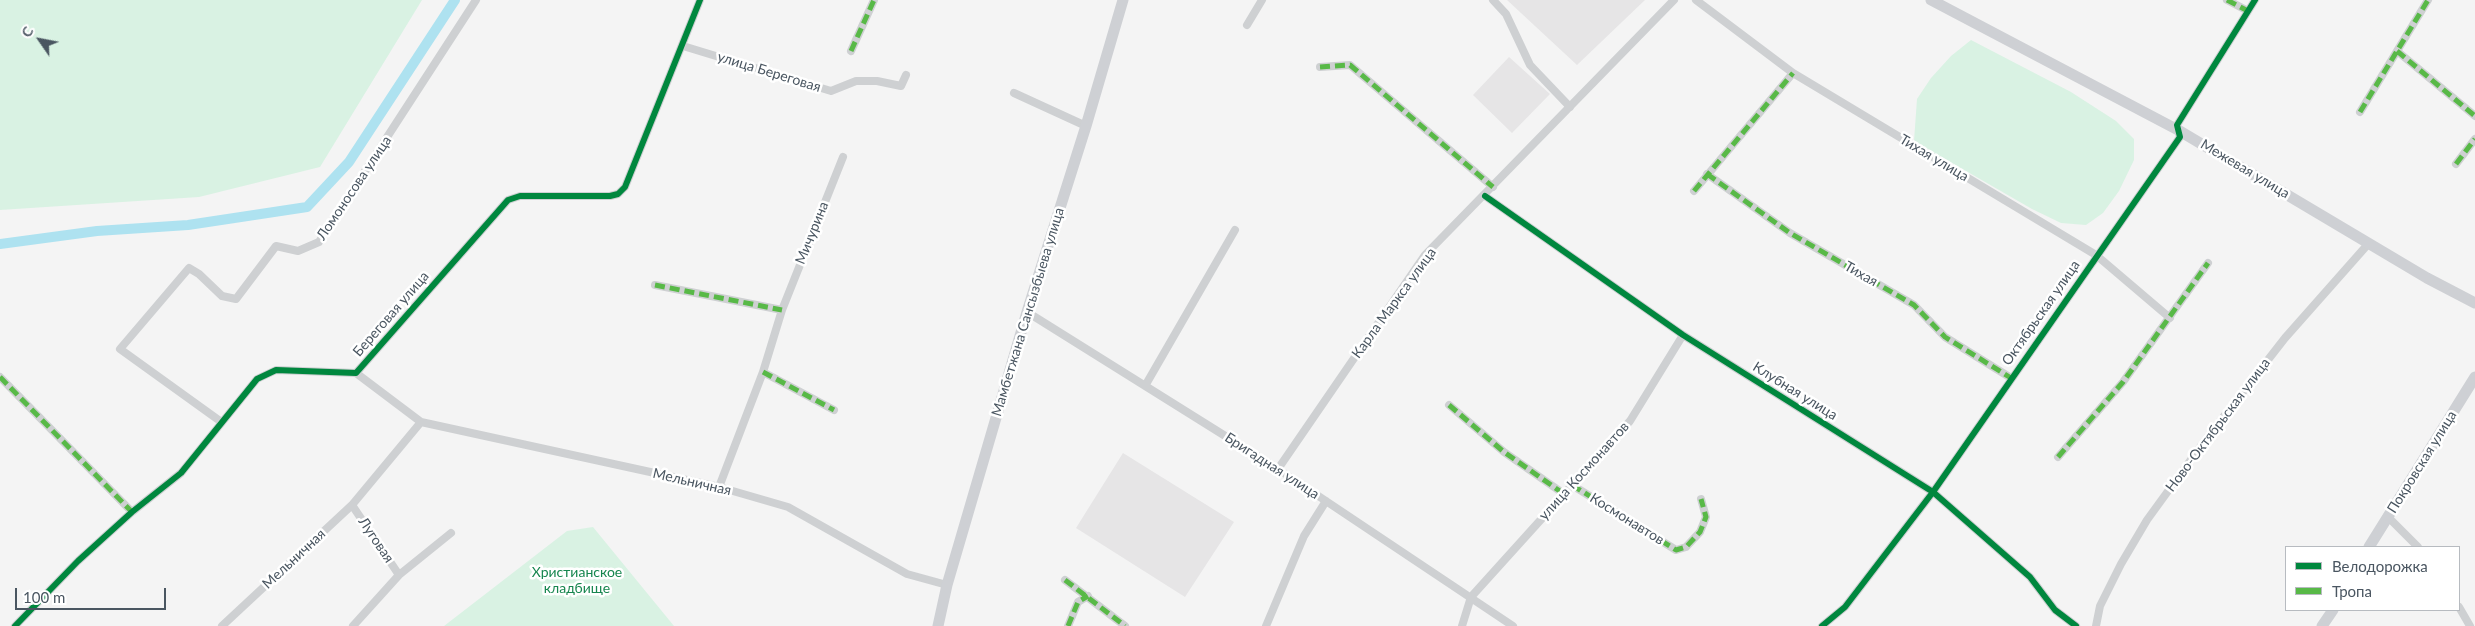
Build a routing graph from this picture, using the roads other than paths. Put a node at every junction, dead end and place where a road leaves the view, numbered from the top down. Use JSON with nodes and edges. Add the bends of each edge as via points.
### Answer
{"nodes":[{"id":1,"x":476,"y":0,"type":"edge"},
{"id":2,"x":700,"y":0,"type":"edge"},
{"id":3,"x":874,"y":0,"type":"edge"},
{"id":4,"x":1123,"y":0,"type":"edge"},
{"id":5,"x":1262,"y":0,"type":"edge"},
{"id":6,"x":1493,"y":0,"type":"edge"},
{"id":7,"x":1674,"y":0,"type":"edge"},
{"id":8,"x":1696,"y":0,"type":"edge"},
{"id":9,"x":1931,"y":0,"type":"edge"},
{"id":10,"x":2227,"y":0,"type":"edge"},
{"id":11,"x":2255,"y":0,"type":"edge"},
{"id":12,"x":2428,"y":0,"type":"edge"},
{"id":13,"x":2248,"y":11,"type":"junction"},
{"id":14,"x":1247,"y":25,"type":"dead end"},
{"id":15,"x":682,"y":46,"type":"junction"},
{"id":16,"x":2397,"y":51,"type":"junction"},
{"id":17,"x":851,"y":52,"type":"dead end"},
{"id":18,"x":1320,"y":67,"type":"dead end"},
{"id":19,"x":1793,"y":72,"type":"junction"},
{"id":20,"x":906,"y":75,"type":"dead end"},
{"id":21,"x":1014,"y":93,"type":"dead end"},
{"id":22,"x":1570,"y":107,"type":"junction"},
{"id":23,"x":2360,"y":112,"type":"dead end"},
{"id":24,"x":2475,"y":116,"type":"edge"},
{"id":25,"x":1086,"y":126,"type":"junction"},
{"id":26,"x":2178,"y":130,"type":"junction"},
{"id":27,"x":2475,"y":139,"type":"edge"},
{"id":28,"x":843,"y":156,"type":"dead end"},
{"id":29,"x":2456,"y":164,"type":"dead end"},
{"id":30,"x":1707,"y":174,"type":"junction"},
{"id":31,"x":1493,"y":187,"type":"junction"},
{"id":32,"x":1694,"y":191,"type":"dead end"},
{"id":33,"x":1485,"y":196,"type":"junction"},
{"id":34,"x":1234,"y":230,"type":"dead end"},
{"id":35,"x":2369,"y":242,"type":"junction"},
{"id":36,"x":2096,"y":255,"type":"junction"},
{"id":37,"x":2208,"y":263,"type":"dead end"},
{"id":38,"x":655,"y":285,"type":"dead end"},
{"id":39,"x":2475,"y":303,"type":"edge"},
{"id":40,"x":782,"y":310,"type":"junction"},
{"id":41,"x":1027,"y":312,"type":"junction"},
{"id":42,"x":2170,"y":318,"type":"junction"},
{"id":43,"x":1683,"y":335,"type":"junction"},
{"id":44,"x":764,"y":372,"type":"junction"},
{"id":45,"x":356,"y":373,"type":"junction"},
{"id":46,"x":0,"y":377,"type":"edge"},
{"id":47,"x":2475,"y":377,"type":"edge"},
{"id":48,"x":2011,"y":378,"type":"junction"},
{"id":49,"x":1145,"y":386,"type":"junction"},
{"id":50,"x":1449,"y":405,"type":"dead end"},
{"id":51,"x":834,"y":410,"type":"dead end"},
{"id":52,"x":220,"y":421,"type":"junction"},
{"id":53,"x":421,"y":422,"type":"junction"},
{"id":54,"x":2058,"y":457,"type":"dead end"},
{"id":55,"x":1278,"y":469,"type":"junction"},
{"id":56,"x":1572,"y":486,"type":"junction"},
{"id":57,"x":719,"y":487,"type":"junction"},
{"id":58,"x":1933,"y":492,"type":"junction"},
{"id":59,"x":1564,"y":494,"type":"junction"},
{"id":60,"x":1701,"y":499,"type":"dead end"},
{"id":61,"x":1326,"y":501,"type":"junction"},
{"id":62,"x":352,"y":506,"type":"junction"},
{"id":63,"x":132,"y":512,"type":"junction"},
{"id":64,"x":2388,"y":516,"type":"junction"},
{"id":65,"x":451,"y":533,"type":"dead end"},
{"id":66,"x":2370,"y":546,"type":"edge"},
{"id":67,"x":2417,"y":546,"type":"edge"},
{"id":68,"x":399,"y":575,"type":"junction"},
{"id":69,"x":1065,"y":580,"type":"dead end"},
{"id":70,"x":947,"y":586,"type":"junction"},
{"id":71,"x":1088,"y":596,"type":"junction"},
{"id":72,"x":1471,"y":597,"type":"junction"},
{"id":73,"x":2460,"y":610,"type":"edge"},
{"id":74,"x":2332,"y":611,"type":"edge"},
{"id":75,"x":15,"y":626,"type":"edge"},
{"id":76,"x":222,"y":626,"type":"edge"},
{"id":77,"x":354,"y":626,"type":"edge"},
{"id":78,"x":938,"y":626,"type":"edge"},
{"id":79,"x":1068,"y":626,"type":"edge"},
{"id":80,"x":1124,"y":626,"type":"edge"},
{"id":81,"x":1266,"y":626,"type":"edge"},
{"id":82,"x":1462,"y":626,"type":"edge"},
{"id":83,"x":1513,"y":626,"type":"edge"},
{"id":84,"x":1822,"y":626,"type":"edge"},
{"id":85,"x":2076,"y":626,"type":"edge"},
{"id":86,"x":2096,"y":626,"type":"edge"},
{"id":87,"x":2322,"y":626,"type":"edge"},
{"id":88,"x":2470,"y":626,"type":"edge"}],
"edges":[{"from":1,"to":52,"type":"street","name":"Ломоносова улица","via":[[319,242],[298,251],[276,246],[236,299],[222,296],[189,268],[120,348]]},
{"from":2,"to":15,"type":"street","name":"Береговая улица"},
{"from":3,"to":17,"type":"street"},
{"from":4,"to":25,"type":"street","name":"Мамбетжана Сансызбыева улица"},
{"from":5,"to":14,"type":"street"},
{"from":6,"to":22,"type":"street","via":[[1506,14],[1530,65]]},
{"from":7,"to":22,"type":"street","name":"Карла Маркса улица"},
{"from":8,"to":19,"type":"street","name":"Тихая улица"},
{"from":9,"to":26,"type":"street","name":"Межевая улица"},
{"from":10,"to":13,"type":"street"},
{"from":11,"to":13,"type":"street","name":"Октябрьская улица"},
{"from":12,"to":16,"type":"street"},
{"from":13,"to":26,"type":"street","name":"Октябрьская улица","via":[[2177,125]]},
{"from":15,"to":20,"type":"street","name":"улица Береговая","via":[[831,91],[856,81],[901,86]]},
{"from":15,"to":45,"type":"street","name":"Береговая улица","via":[[625,187],[610,196],[520,196],[508,200]]},
{"from":16,"to":23,"type":"street"},
{"from":16,"to":24,"type":"street"},
{"from":18,"to":31,"type":"street","via":[[1350,65]]},
{"from":19,"to":30,"type":"street"},
{"from":19,"to":36,"type":"street","name":"Тихая улица"},
{"from":21,"to":25,"type":"street"},
{"from":22,"to":31,"type":"street","name":"Карла Маркса улица"},
{"from":25,"to":41,"type":"street","name":"Мамбетжана Сансызбыева улица"},
{"from":26,"to":35,"type":"street","name":"Межевая улица"},
{"from":26,"to":36,"type":"street","name":"Октябрьская улица","via":[[2180,138]]},
{"from":27,"to":29,"type":"street"},
{"from":28,"to":40,"type":"street","name":"Мичурина"},
{"from":30,"to":32,"type":"street"},
{"from":30,"to":48,"type":"street","name":"Тихая","via":[[1790,233],[1914,305],[1946,337]]},
{"from":31,"to":33,"type":"street","name":"Карла Маркса улица"},
{"from":33,"to":43,"type":"street","name":"Клубная улица"},
{"from":33,"to":55,"type":"street","name":"Карла Маркса улица","via":[[1425,255]]},
{"from":34,"to":49,"type":"street"},
{"from":35,"to":39,"type":"street","name":"Межевая улица"},
{"from":35,"to":86,"type":"street","name":"Ново-Октябрьская улица","via":[[2285,338],[2147,520],[2100,606]]},
{"from":36,"to":42,"type":"street","name":"Тихая улица"},
{"from":36,"to":48,"type":"street","name":"Октябрьская улица"},
{"from":37,"to":42,"type":"street"},
{"from":38,"to":40,"type":"street"},
{"from":40,"to":44,"type":"street","name":"Мичурина"},
{"from":41,"to":49,"type":"street","name":"Бригадная улица"},
{"from":41,"to":70,"type":"street","name":"Мамбетжана Сансызбыева улица"},
{"from":42,"to":54,"type":"street","via":[[2123,382]]},
{"from":43,"to":56,"type":"street","name":"улица Космонавтов","via":[[1630,421]]},
{"from":43,"to":58,"type":"street","name":"Клубная улица"},
{"from":44,"to":51,"type":"street"},
{"from":44,"to":57,"type":"street","name":"Мичурина"},
{"from":45,"to":52,"type":"street","name":"Береговая улица","via":[[276,370],[257,379]]},
{"from":45,"to":53,"type":"street","name":"Мельничная"},
{"from":46,"to":63,"type":"street"},
{"from":47,"to":64,"type":"street","name":"Покровская улица"},
{"from":48,"to":58,"type":"street","name":"Октябрьская улица"},
{"from":49,"to":55,"type":"street","name":"Бригадная улица"},
{"from":50,"to":59,"type":"street","via":[[1504,452]]},
{"from":52,"to":63,"type":"street","name":"Береговая улица","via":[[181,473]]},
{"from":53,"to":57,"type":"street","name":"Мельничная"},
{"from":53,"to":62,"type":"street","name":"Мельничная"},
{"from":55,"to":61,"type":"street","name":"Бригадная улица"},
{"from":56,"to":59,"type":"street","name":"улица Космонавтов"},
{"from":56,"to":60,"type":"street","name":"Космонавтов","via":[[1676,550],[1686,547],[1700,532],[1706,517]]},
{"from":57,"to":70,"type":"street","name":"Мельничная","via":[[788,507],[907,574]]},
{"from":58,"to":84,"type":"street","name":"Октябрьская улица","via":[[1845,607]]},
{"from":58,"to":85,"type":"street","name":"Клубная улица","via":[[2030,577],[2054,610]]},
{"from":59,"to":72,"type":"street","name":"улица Космонавтов"},
{"from":61,"to":72,"type":"street","name":"Бригадная улица"},
{"from":61,"to":81,"type":"street","via":[[1304,536]]},
{"from":62,"to":68,"type":"street","name":"Луговая"},
{"from":62,"to":76,"type":"street","name":"Мельничная"},
{"from":63,"to":75,"type":"street","name":"Береговая улица","via":[[78,561]]},
{"from":64,"to":66,"type":"street","name":"Покровская улица"},
{"from":64,"to":67,"type":"street"},
{"from":65,"to":68,"type":"street","name":"Луговая"},
{"from":68,"to":77,"type":"street","name":"Луговая"},
{"from":69,"to":71,"type":"street"},
{"from":70,"to":78,"type":"street","name":"Мамбетжана Сансызбыева улица"},
{"from":71,"to":79,"type":"street","via":[[1078,602]]},
{"from":71,"to":80,"type":"street"},
{"from":72,"to":82,"type":"street"},
{"from":72,"to":83,"type":"street","name":"Бригадная улица"},
{"from":73,"to":88,"type":"street"},
{"from":74,"to":87,"type":"street"}]}
